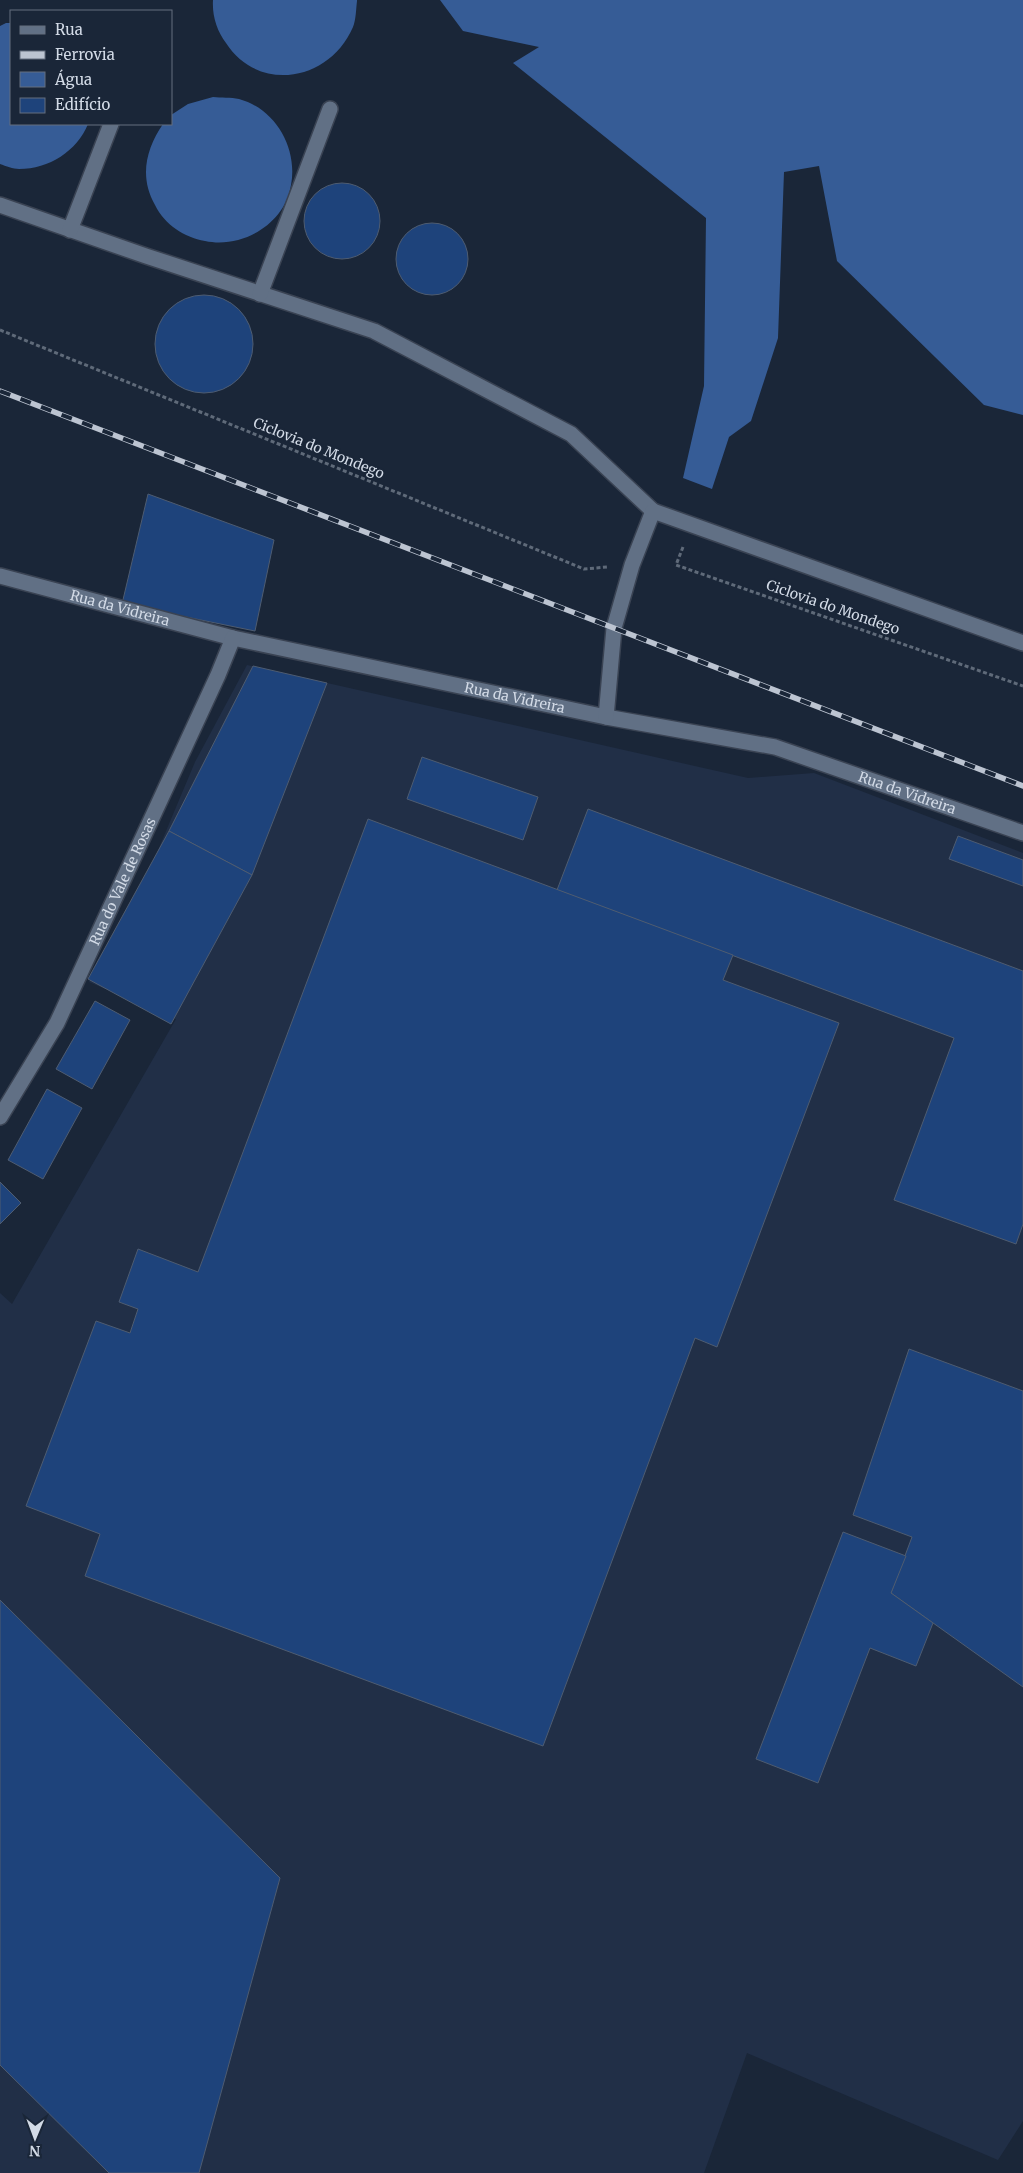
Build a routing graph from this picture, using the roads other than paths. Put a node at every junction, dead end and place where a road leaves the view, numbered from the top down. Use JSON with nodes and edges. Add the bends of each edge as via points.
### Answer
{"nodes":[{"id":1,"x":330,"y":109,"type":"dead end"},
{"id":2,"x":111,"y":125,"type":"edge"},
{"id":3,"x":0,"y":205,"type":"edge"},
{"id":4,"x":70,"y":230,"type":"junction"},
{"id":5,"x":260,"y":294,"type":"junction"},
{"id":6,"x":653,"y":511,"type":"junction"},
{"id":7,"x":0,"y":576,"type":"edge"},
{"id":8,"x":233,"y":638,"type":"junction"},
{"id":9,"x":1023,"y":643,"type":"edge"},
{"id":10,"x":606,"y":717,"type":"junction"},
{"id":11,"x":1023,"y":833,"type":"edge"},
{"id":12,"x":0,"y":1117,"type":"edge"}],
"edges":[{"from":1,"to":5,"type":"street"},
{"from":2,"to":4,"type":"street"},
{"from":3,"to":4,"type":"street"},
{"from":4,"to":5,"type":"street"},
{"from":5,"to":6,"type":"street","via":[[374,331],[571,434]]},
{"from":6,"to":9,"type":"street"},
{"from":6,"to":10,"type":"street","via":[[632,565],[614,628]]},
{"from":7,"to":8,"type":"street","name":"Rua da Vidreira"},
{"from":8,"to":10,"type":"street","name":"Rua da Vidreira"},
{"from":8,"to":12,"type":"street","name":"Rua do Vale de Rosas","via":[[57,1023]]},
{"from":10,"to":11,"type":"street","name":"Rua da Vidreira","via":[[775,747]]}]}
